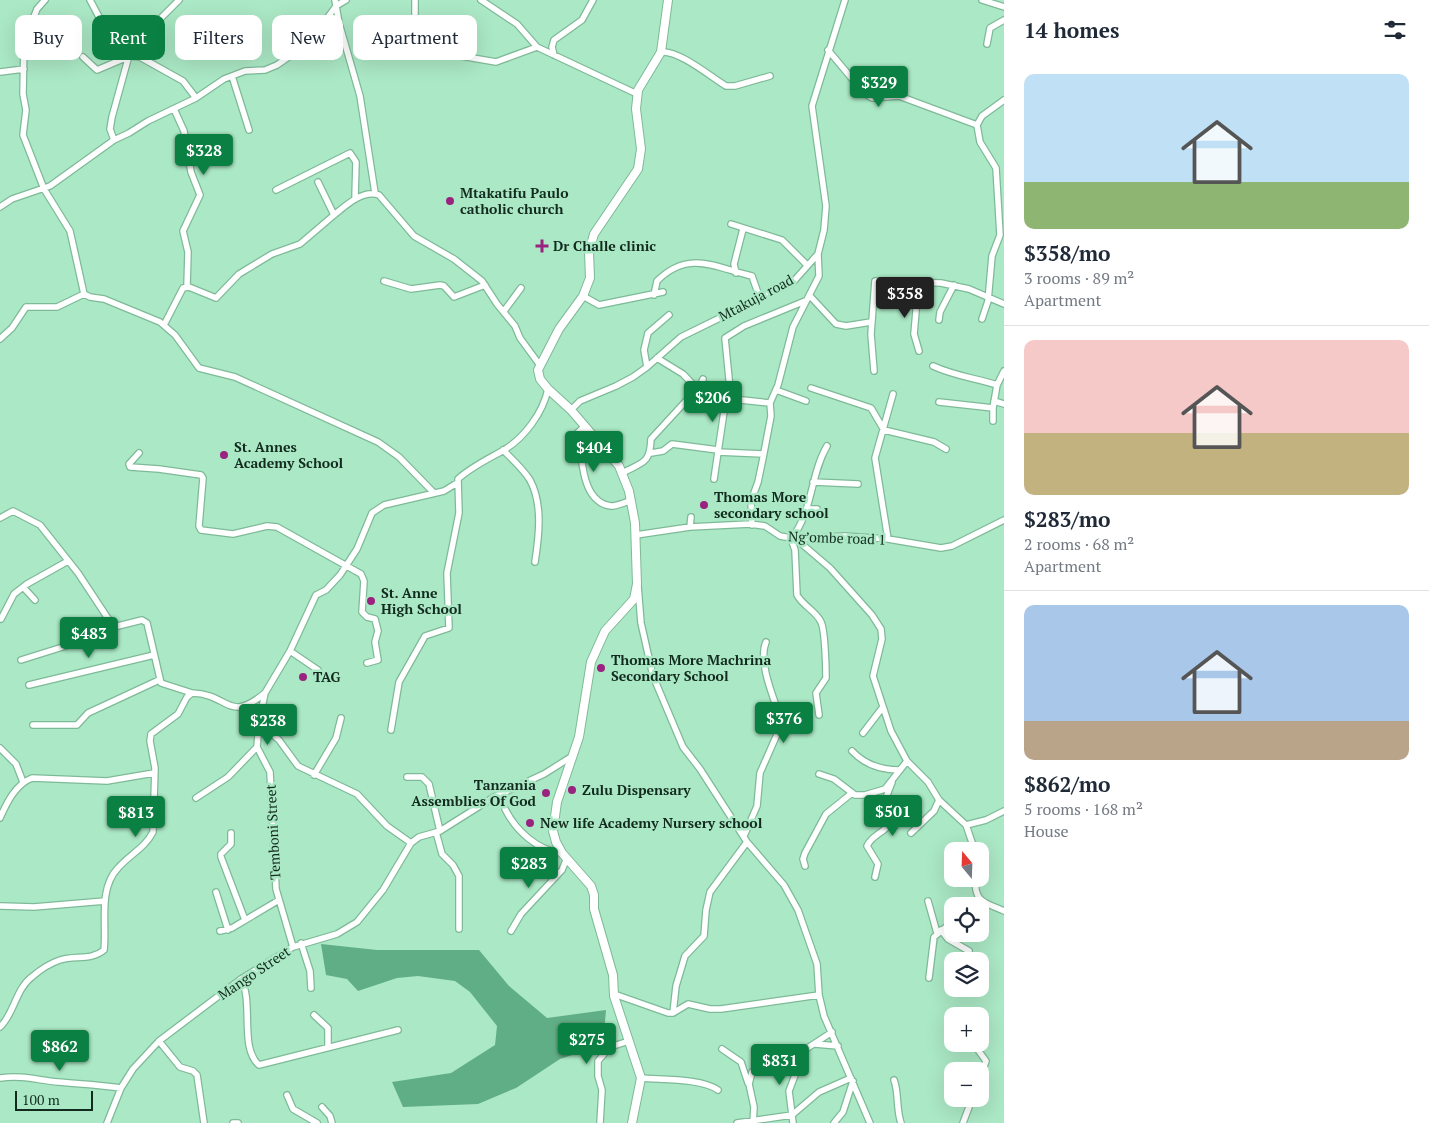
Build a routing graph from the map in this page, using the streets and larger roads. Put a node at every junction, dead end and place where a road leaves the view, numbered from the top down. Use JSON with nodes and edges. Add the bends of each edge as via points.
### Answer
{"nodes":[{"id":1,"x":45,"y":0,"type":"edge"},
{"id":2,"x":90,"y":0,"type":"edge"},
{"id":3,"x":179,"y":0,"type":"edge"},
{"id":4,"x":346,"y":0,"type":"edge"},
{"id":5,"x":415,"y":0,"type":"edge"},
{"id":6,"x":481,"y":0,"type":"edge"},
{"id":7,"x":592,"y":0,"type":"edge"},
{"id":8,"x":668,"y":0,"type":"edge"},
{"id":9,"x":845,"y":0,"type":"edge"},
{"id":10,"x":982,"y":0,"type":"edge"},
{"id":11,"x":336,"y":3,"type":"edge"},
{"id":12,"x":1004,"y":6,"type":"edge"},
{"id":13,"x":98,"y":15,"type":"edge"},
{"id":14,"x":164,"y":15,"type":"edge"},
{"id":15,"x":1004,"y":20,"type":"edge"},
{"id":16,"x":987,"y":44,"type":"dead end"},
{"id":17,"x":537,"y":47,"type":"junction"},
{"id":18,"x":828,"y":50,"type":"junction"},
{"id":19,"x":661,"y":52,"type":"junction"},
{"id":20,"x":554,"y":55,"type":"junction"},
{"id":21,"x":83,"y":58,"type":"dead end"},
{"id":22,"x":119,"y":60,"type":"edge"},
{"id":23,"x":128,"y":60,"type":"edge"},
{"id":24,"x":149,"y":60,"type":"edge"},
{"id":25,"x":24,"y":69,"type":"junction"},
{"id":26,"x":0,"y":72,"type":"edge"},
{"id":27,"x":232,"y":76,"type":"junction"},
{"id":28,"x":770,"y":76,"type":"dead end"},
{"id":29,"x":892,"y":77,"type":"dead end"},
{"id":30,"x":637,"y":94,"type":"junction"},
{"id":31,"x":899,"y":96,"type":"junction"},
{"id":32,"x":196,"y":98,"type":"junction"},
{"id":33,"x":1004,"y":100,"type":"edge"},
{"id":34,"x":174,"y":109,"type":"junction"},
{"id":35,"x":978,"y":125,"type":"junction"},
{"id":36,"x":249,"y":130,"type":"dead end"},
{"id":37,"x":114,"y":140,"type":"junction"},
{"id":38,"x":318,"y":182,"type":"dead end"},
{"id":39,"x":44,"y":189,"type":"junction"},
{"id":40,"x":276,"y":190,"type":"dead end"},
{"id":41,"x":375,"y":193,"type":"junction"},
{"id":42,"x":355,"y":198,"type":"junction"},
{"id":43,"x":0,"y":207,"type":"edge"},
{"id":44,"x":334,"y":215,"type":"junction"},
{"id":45,"x":731,"y":224,"type":"dead end"},
{"id":46,"x":743,"y":229,"type":"junction"},
{"id":47,"x":818,"y":254,"type":"junction"},
{"id":48,"x":807,"y":265,"type":"junction"},
{"id":49,"x":736,"y":273,"type":"junction"},
{"id":50,"x":384,"y":280,"type":"dead end"},
{"id":51,"x":914,"y":283,"type":"junction"},
{"id":52,"x":485,"y":284,"type":"junction"},
{"id":53,"x":954,"y":286,"type":"junction"},
{"id":54,"x":187,"y":287,"type":"junction"},
{"id":55,"x":521,"y":288,"type":"dead end"},
{"id":56,"x":663,"y":292,"type":"dead end"},
{"id":57,"x":84,"y":294,"type":"junction"},
{"id":58,"x":654,"y":294,"type":"junction"},
{"id":59,"x":583,"y":296,"type":"junction"},
{"id":60,"x":810,"y":296,"type":"junction"},
{"id":61,"x":988,"y":296,"type":"junction"},
{"id":62,"x":760,"y":299,"type":"junction"},
{"id":63,"x":805,"y":301,"type":"junction"},
{"id":64,"x":1004,"y":304,"type":"edge"},
{"id":65,"x":504,"y":311,"type":"junction"},
{"id":66,"x":670,"y":315,"type":"dead end"},
{"id":67,"x":982,"y":319,"type":"dead end"},
{"id":68,"x":939,"y":320,"type":"dead end"},
{"id":69,"x":871,"y":322,"type":"junction"},
{"id":70,"x":164,"y":325,"type":"junction"},
{"id":71,"x":0,"y":339,"type":"edge"},
{"id":72,"x":919,"y":351,"type":"dead end"},
{"id":73,"x":658,"y":358,"type":"junction"},
{"id":74,"x":539,"y":364,"type":"junction"},
{"id":75,"x":933,"y":366,"type":"dead end"},
{"id":76,"x":647,"y":367,"type":"junction"},
{"id":77,"x":874,"y":371,"type":"dead end"},
{"id":78,"x":1004,"y":371,"type":"edge"},
{"id":79,"x":703,"y":379,"type":"dead end"},
{"id":80,"x":997,"y":385,"type":"junction"},
{"id":81,"x":811,"y":388,"type":"dead end"},
{"id":82,"x":548,"y":389,"type":"junction"},
{"id":83,"x":776,"y":390,"type":"junction"},
{"id":84,"x":698,"y":393,"type":"junction"},
{"id":85,"x":893,"y":394,"type":"dead end"},
{"id":86,"x":728,"y":398,"type":"junction"},
{"id":87,"x":806,"y":401,"type":"dead end"},
{"id":88,"x":939,"y":402,"type":"dead end"},
{"id":89,"x":770,"y":403,"type":"junction"},
{"id":90,"x":994,"y":404,"type":"junction"},
{"id":91,"x":1004,"y":404,"type":"edge"},
{"id":92,"x":571,"y":410,"type":"junction"},
{"id":93,"x":993,"y":421,"type":"dead end"},
{"id":94,"x":585,"y":426,"type":"junction"},
{"id":95,"x":884,"y":430,"type":"junction"},
{"id":96,"x":828,"y":446,"type":"dead end"},
{"id":97,"x":946,"y":449,"type":"dead end"},
{"id":98,"x":503,"y":450,"type":"junction"},
{"id":99,"x":718,"y":451,"type":"junction"},
{"id":100,"x":139,"y":453,"type":"dead end"},
{"id":101,"x":651,"y":453,"type":"junction"},
{"id":102,"x":763,"y":454,"type":"junction"},
{"id":103,"x":622,"y":473,"type":"junction"},
{"id":104,"x":714,"y":479,"type":"dead end"},
{"id":105,"x":813,"y":482,"type":"junction"},
{"id":106,"x":457,"y":483,"type":"junction"},
{"id":107,"x":858,"y":484,"type":"dead end"},
{"id":108,"x":434,"y":494,"type":"junction"},
{"id":109,"x":631,"y":501,"type":"junction"},
{"id":110,"x":817,"y":508,"type":"dead end"},
{"id":111,"x":807,"y":509,"type":"junction"},
{"id":112,"x":691,"y":517,"type":"dead end"},
{"id":113,"x":0,"y":518,"type":"edge"},
{"id":114,"x":1004,"y":520,"type":"edge"},
{"id":115,"x":752,"y":525,"type":"junction"},
{"id":116,"x":690,"y":527,"type":"junction"},
{"id":117,"x":636,"y":536,"type":"junction"},
{"id":118,"x":793,"y":539,"type":"junction"},
{"id":119,"x":888,"y":539,"type":"junction"},
{"id":120,"x":68,"y":561,"type":"junction"},
{"id":121,"x":535,"y":562,"type":"dead end"},
{"id":122,"x":347,"y":565,"type":"junction"},
{"id":123,"x":638,"y":584,"type":"junction"},
{"id":124,"x":23,"y":587,"type":"junction"},
{"id":125,"x":35,"y":600,"type":"dead end"},
{"id":126,"x":1,"y":619,"type":"edge"},
{"id":127,"x":118,"y":626,"type":"junction"},
{"id":128,"x":766,"y":642,"type":"dead end"},
{"id":129,"x":290,"y":651,"type":"junction"},
{"id":130,"x":154,"y":655,"type":"junction"},
{"id":131,"x":21,"y":660,"type":"dead end"},
{"id":132,"x":367,"y":663,"type":"dead end"},
{"id":133,"x":321,"y":677,"type":"dead end"},
{"id":134,"x":159,"y":680,"type":"junction"},
{"id":135,"x":29,"y":685,"type":"dead end"},
{"id":136,"x":265,"y":693,"type":"junction"},
{"id":137,"x":192,"y":694,"type":"junction"},
{"id":138,"x":884,"y":707,"type":"junction"},
{"id":139,"x":819,"y":715,"type":"dead end"},
{"id":140,"x":341,"y":718,"type":"dead end"},
{"id":141,"x":259,"y":723,"type":"junction"},
{"id":142,"x":33,"y":725,"type":"dead end"},
{"id":143,"x":392,"y":730,"type":"dead end"},
{"id":144,"x":863,"y":733,"type":"dead end"},
{"id":145,"x":257,"y":747,"type":"junction"},
{"id":146,"x":0,"y":748,"type":"edge"},
{"id":147,"x":852,"y":751,"type":"dead end"},
{"id":148,"x":571,"y":757,"type":"junction"},
{"id":149,"x":907,"y":761,"type":"junction"},
{"id":150,"x":900,"y":770,"type":"junction"},
{"id":151,"x":154,"y":774,"type":"junction"},
{"id":152,"x":820,"y":774,"type":"dead end"},
{"id":153,"x":314,"y":775,"type":"junction"},
{"id":154,"x":407,"y":777,"type":"dead end"},
{"id":155,"x":24,"y":782,"type":"junction"},
{"id":156,"x":892,"y":782,"type":"junction"},
{"id":157,"x":852,"y":794,"type":"junction"},
{"id":158,"x":196,"y":798,"type":"dead end"},
{"id":159,"x":939,"y":800,"type":"junction"},
{"id":160,"x":505,"y":809,"type":"dead end"},
{"id":161,"x":1004,"y":810,"type":"edge"},
{"id":162,"x":0,"y":818,"type":"edge"},
{"id":163,"x":966,"y":825,"type":"junction"},
{"id":164,"x":438,"y":832,"type":"junction"},
{"id":165,"x":231,"y":833,"type":"dead end"},
{"id":166,"x":911,"y":833,"type":"dead end"},
{"id":167,"x":744,"y":836,"type":"junction"},
{"id":168,"x":747,"y":842,"type":"junction"},
{"id":169,"x":972,"y":842,"type":"edge"},
{"id":170,"x":410,"y":843,"type":"junction"},
{"id":171,"x":565,"y":856,"type":"junction"},
{"id":172,"x":805,"y":866,"type":"dead end"},
{"id":173,"x":875,"y":877,"type":"dead end"},
{"id":174,"x":216,"y":892,"type":"dead end"},
{"id":175,"x":279,"y":900,"type":"junction"},
{"id":176,"x":105,"y":901,"type":"junction"},
{"id":177,"x":928,"y":901,"type":"dead end"},
{"id":178,"x":0,"y":906,"type":"edge"},
{"id":179,"x":989,"y":907,"type":"edge"},
{"id":180,"x":1004,"y":912,"type":"edge"},
{"id":181,"x":245,"y":920,"type":"junction"},
{"id":182,"x":944,"y":928,"type":"edge"},
{"id":183,"x":228,"y":930,"type":"junction"},
{"id":184,"x":459,"y":930,"type":"dead end"},
{"id":185,"x":220,"y":931,"type":"dead end"},
{"id":186,"x":511,"y":931,"type":"dead end"},
{"id":187,"x":939,"y":932,"type":"junction"},
{"id":188,"x":301,"y":943,"type":"junction"},
{"id":189,"x":292,"y":947,"type":"junction"},
{"id":190,"x":969,"y":951,"type":"dead end"},
{"id":191,"x":929,"y":978,"type":"dead end"},
{"id":192,"x":241,"y":979,"type":"junction"},
{"id":193,"x":311,"y":988,"type":"dead end"},
{"id":194,"x":614,"y":994,"type":"junction"},
{"id":195,"x":819,"y":995,"type":"junction"},
{"id":196,"x":673,"y":1013,"type":"junction"},
{"id":197,"x":314,"y":1015,"type":"dead end"},
{"id":198,"x":0,"y":1028,"type":"edge"},
{"id":199,"x":398,"y":1030,"type":"dead end"},
{"id":200,"x":832,"y":1032,"type":"junction"},
{"id":201,"x":160,"y":1041,"type":"junction"},
{"id":202,"x":629,"y":1041,"type":"junction"},
{"id":203,"x":815,"y":1044,"type":"junction"},
{"id":204,"x":328,"y":1046,"type":"junction"},
{"id":205,"x":838,"y":1046,"type":"junction"},
{"id":206,"x":722,"y":1049,"type":"dead end"},
{"id":207,"x":793,"y":1055,"type":"junction"},
{"id":208,"x":0,"y":1078,"type":"edge"},
{"id":209,"x":641,"y":1078,"type":"junction"},
{"id":210,"x":852,"y":1079,"type":"junction"},
{"id":211,"x":894,"y":1080,"type":"dead end"},
{"id":212,"x":749,"y":1084,"type":"junction"},
{"id":213,"x":120,"y":1088,"type":"junction"},
{"id":214,"x":718,"y":1090,"type":"dead end"},
{"id":215,"x":287,"y":1094,"type":"dead end"},
{"id":216,"x":322,"y":1107,"type":"dead end"},
{"id":217,"x":969,"y":1107,"type":"edge"},
{"id":218,"x":792,"y":1115,"type":"junction"},
{"id":219,"x":753,"y":1121,"type":"edge"},
{"id":220,"x":107,"y":1123,"type":"edge"},
{"id":221,"x":204,"y":1123,"type":"edge"},
{"id":222,"x":234,"y":1123,"type":"edge"},
{"id":223,"x":238,"y":1123,"type":"edge"},
{"id":224,"x":317,"y":1123,"type":"edge"},
{"id":225,"x":332,"y":1123,"type":"edge"},
{"id":226,"x":600,"y":1123,"type":"edge"},
{"id":227,"x":632,"y":1123,"type":"edge"},
{"id":228,"x":738,"y":1123,"type":"edge"},
{"id":229,"x":793,"y":1123,"type":"edge"},
{"id":230,"x":834,"y":1123,"type":"edge"},
{"id":231,"x":870,"y":1123,"type":"edge"},
{"id":232,"x":901,"y":1123,"type":"edge"},
{"id":233,"x":963,"y":1123,"type":"edge"}],
"edges":[{"from":1,"to":25,"type":"street","via":[[37,9],[24,42]]},
{"from":2,"to":13,"type":"street"},
{"from":3,"to":14,"type":"street"},
{"from":4,"to":11,"type":"street"},
{"from":5,"to":17,"type":"street","via":[[415,21],[432,51],[496,62]]},
{"from":6,"to":17,"type":"street","via":[[516,24]]},
{"from":7,"to":20,"type":"street","via":[[582,20],[554,40]]},
{"from":8,"to":19,"type":"street"},
{"from":9,"to":18,"type":"street"},
{"from":10,"to":12,"type":"street"},
{"from":11,"to":27,"type":"street","via":[[309,43],[277,65]]},
{"from":11,"to":41,"type":"street","via":[[348,57],[356,76]]},
{"from":15,"to":16,"type":"street","via":[[990,28]]},
{"from":17,"to":20,"type":"street"},
{"from":18,"to":31,"type":"street","via":[[864,93],[872,98]]},
{"from":18,"to":47,"type":"street","via":[[812,106],[826,206]]},
{"from":19,"to":28,"type":"street","via":[[679,57],[726,86]]},
{"from":19,"to":30,"type":"street"},
{"from":20,"to":30,"type":"street"},
{"from":21,"to":22,"type":"street","via":[[98,70]]},
{"from":23,"to":37,"type":"street","via":[[113,111],[110,129]]},
{"from":24,"to":32,"type":"street","via":[[179,78]]},
{"from":25,"to":26,"type":"street"},
{"from":25,"to":39,"type":"street","via":[[24,135]]},
{"from":27,"to":32,"type":"street"},
{"from":27,"to":36,"type":"street"},
{"from":29,"to":31,"type":"street"},
{"from":30,"to":59,"type":"street","via":[[641,149],[638,169],[592,238],[590,278]]},
{"from":31,"to":35,"type":"street"},
{"from":32,"to":34,"type":"street"},
{"from":33,"to":35,"type":"street","via":[[982,116]]},
{"from":34,"to":37,"type":"street"},
{"from":34,"to":54,"type":"street","via":[[184,131],[191,172],[200,194],[183,231],[189,256]]},
{"from":35,"to":61,"type":"street","via":[[980,142],[996,168],[1000,217],[1000,235],[992,256]]},
{"from":37,"to":39,"type":"street"},
{"from":38,"to":44,"type":"street"},
{"from":39,"to":43,"type":"street","via":[[12,199]]},
{"from":39,"to":57,"type":"street","via":[[70,231]]},
{"from":40,"to":42,"type":"street","via":[[350,153],[356,162]]},
{"from":41,"to":42,"type":"street"},
{"from":41,"to":52,"type":"street","via":[[414,236],[454,259]]},
{"from":42,"to":44,"type":"street"},
{"from":44,"to":54,"type":"street","via":[[300,244],[272,254],[239,274],[216,298]]},
{"from":45,"to":46,"type":"street"},
{"from":46,"to":48,"type":"street","via":[[782,240]]},
{"from":46,"to":49,"type":"street","via":[[734,264]]},
{"from":47,"to":48,"type":"street","name":"Mtakuja road"},
{"from":47,"to":60,"type":"street","via":[[819,276]]},
{"from":48,"to":62,"type":"street","name":"Mtakuja road","via":[[793,282]]},
{"from":49,"to":58,"type":"street","via":[[713,263],[680,266],[657,282]]},
{"from":49,"to":62,"type":"street","via":[[754,278]]},
{"from":50,"to":52,"type":"street","via":[[411,288],[440,285],[454,297]]},
{"from":51,"to":53,"type":"street"},
{"from":51,"to":69,"type":"street","via":[[875,281]]},
{"from":51,"to":72,"type":"street","via":[[914,334]]},
{"from":52,"to":65,"type":"street"},
{"from":53,"to":61,"type":"street"},
{"from":53,"to":68,"type":"street"},
{"from":54,"to":70,"type":"street","via":[[180,292]]},
{"from":55,"to":65,"type":"street"},
{"from":56,"to":58,"type":"street"},
{"from":57,"to":70,"type":"street","via":[[148,315]]},
{"from":57,"to":71,"type":"street","via":[[57,307],[26,306],[12,328]]},
{"from":58,"to":59,"type":"street","via":[[599,305]]},
{"from":59,"to":74,"type":"street"},
{"from":60,"to":63,"type":"street"},
{"from":60,"to":69,"type":"street","via":[[836,324],[846,326]]},
{"from":61,"to":64,"type":"street"},
{"from":61,"to":67,"type":"street"},
{"from":62,"to":73,"type":"street","name":"Mtakuja road","via":[[680,338]]},
{"from":63,"to":83,"type":"street","via":[[793,327]]},
{"from":63,"to":86,"type":"street","via":[[744,326],[725,338]]},
{"from":65,"to":74,"type":"street"},
{"from":66,"to":76,"type":"street","via":[[648,332],[644,350]]},
{"from":69,"to":77,"type":"street"},
{"from":70,"to":108,"type":"street","via":[[175,334],[199,368],[235,377],[378,442],[399,457]]},
{"from":73,"to":76,"type":"street","name":"Mtakuja road"},
{"from":73,"to":84,"type":"street","via":[[683,374]]},
{"from":74,"to":82,"type":"street","via":[[540,379]]},
{"from":75,"to":80,"type":"street","via":[[956,376]]},
{"from":76,"to":92,"type":"street","name":"Mtakuja road","via":[[616,386],[580,401]]},
{"from":78,"to":80,"type":"street"},
{"from":79,"to":84,"type":"street"},
{"from":80,"to":90,"type":"street"},
{"from":81,"to":95,"type":"street","via":[[871,408]]},
{"from":82,"to":92,"type":"street"},
{"from":82,"to":98,"type":"street","via":[[543,406],[528,429]]},
{"from":83,"to":87,"type":"street"},
{"from":83,"to":89,"type":"street"},
{"from":84,"to":86,"type":"street"},
{"from":84,"to":101,"type":"street","via":[[685,402],[651,439]]},
{"from":85,"to":95,"type":"street"},
{"from":86,"to":89,"type":"street"},
{"from":86,"to":99,"type":"street"},
{"from":88,"to":90,"type":"street"},
{"from":89,"to":102,"type":"street","via":[[771,416]]},
{"from":90,"to":91,"type":"street"},
{"from":90,"to":93,"type":"street"},
{"from":92,"to":94,"type":"street"},
{"from":94,"to":103,"type":"street"},
{"from":94,"to":109,"type":"street","via":[[573,437],[588,488],[609,505]]},
{"from":95,"to":97,"type":"street","via":[[934,442]]},
{"from":95,"to":119,"type":"street","via":[[876,458]]},
{"from":96,"to":105,"type":"street","via":[[820,457]]},
{"from":98,"to":106,"type":"street","via":[[462,476]]},
{"from":98,"to":121,"type":"street","via":[[524,472],[535,493],[539,512]]},
{"from":99,"to":101,"type":"street","via":[[672,444],[663,451]]},
{"from":99,"to":102,"type":"street"},
{"from":99,"to":104,"type":"street"},
{"from":100,"to":122,"type":"street","via":[[130,467],[201,475],[200,530],[232,534],[277,527]]},
{"from":101,"to":103,"type":"street","via":[[649,458]]},
{"from":102,"to":115,"type":"street","via":[[758,482],[750,501]]},
{"from":103,"to":109,"type":"street"},
{"from":105,"to":107,"type":"street"},
{"from":105,"to":111,"type":"street"},
{"from":106,"to":108,"type":"street","via":[[444,492]]},
{"from":106,"to":143,"type":"street","via":[[459,513],[447,573],[449,628],[425,636],[398,682]]},
{"from":108,"to":122,"type":"street","via":[[392,502],[377,509],[368,518],[357,550]]},
{"from":109,"to":117,"type":"street"},
{"from":110,"to":111,"type":"street"},
{"from":111,"to":118,"type":"street"},
{"from":112,"to":116,"type":"street"},
{"from":113,"to":120,"type":"street","via":[[13,511],[40,525]]},
{"from":114,"to":119,"type":"street","name":"Ng’ombe road 1","via":[[952,546],[941,548]]},
{"from":115,"to":116,"type":"street","name":"Ng’ombe road 1"},
{"from":115,"to":118,"type":"street","name":"Ng’ombe road 1","via":[[765,526],[780,536]]},
{"from":116,"to":117,"type":"street","name":"Ng’ombe road 1"},
{"from":117,"to":123,"type":"street"},
{"from":118,"to":119,"type":"street","name":"Ng’ombe road 1","via":[[844,536]]},
{"from":118,"to":138,"type":"street","via":[[830,568],[881,629],[882,639],[873,676]]},
{"from":118,"to":139,"type":"street","via":[[797,595],[821,622],[826,678],[816,692]]},
{"from":120,"to":124,"type":"street"},
{"from":120,"to":127,"type":"street","via":[[111,623]]},
{"from":122,"to":129,"type":"street","via":[[334,583],[316,595]]},
{"from":122,"to":132,"type":"street","via":[[363,577],[362,612],[378,624],[376,642],[379,658],[374,663]]},
{"from":123,"to":148,"type":"street","via":[[634,599],[600,639],[592,662],[579,737]]},
{"from":123,"to":167,"type":"street","via":[[641,622],[653,676],[683,747]]},
{"from":124,"to":125,"type":"street"},
{"from":124,"to":126,"type":"street","via":[[14,594]]},
{"from":127,"to":130,"type":"street","via":[[145,621]]},
{"from":127,"to":131,"type":"street"},
{"from":128,"to":167,"type":"street","via":[[763,653],[770,692],[782,723],[760,773],[757,806]]},
{"from":129,"to":133,"type":"street","via":[[318,670]]},
{"from":129,"to":136,"type":"street"},
{"from":130,"to":134,"type":"street"},
{"from":130,"to":135,"type":"street"},
{"from":134,"to":137,"type":"street"},
{"from":134,"to":142,"type":"street","via":[[88,713],[77,725]]},
{"from":136,"to":137,"type":"street","via":[[237,709],[205,694]]},
{"from":136,"to":141,"type":"street"},
{"from":137,"to":151,"type":"street","via":[[178,714],[151,734]]},
{"from":138,"to":144,"type":"street"},
{"from":138,"to":149,"type":"street"},
{"from":140,"to":153,"type":"street","via":[[336,738]]},
{"from":141,"to":145,"type":"street"},
{"from":141,"to":153,"type":"street","via":[[279,740],[298,766]]},
{"from":145,"to":158,"type":"street","via":[[228,777]]},
{"from":145,"to":175,"type":"street","name":"Temboni Street","via":[[272,783],[274,877]]},
{"from":146,"to":155,"type":"street","via":[[16,764]]},
{"from":147,"to":150,"type":"street","via":[[876,767]]},
{"from":148,"to":164,"type":"street","via":[[544,774],[494,797]]},
{"from":148,"to":171,"type":"street","via":[[553,822],[556,842]]},
{"from":149,"to":150,"type":"street"},
{"from":149,"to":159,"type":"street","via":[[928,782]]},
{"from":150,"to":156,"type":"street"},
{"from":151,"to":155,"type":"street","via":[[107,781],[44,777]]},
{"from":151,"to":176,"type":"street","via":[[153,832],[149,841],[112,876]]},
{"from":152,"to":157,"type":"street","via":[[834,779]]},
{"from":153,"to":170,"type":"street","via":[[357,794],[383,823]]},
{"from":154,"to":164,"type":"street","via":[[422,777],[429,784]]},
{"from":155,"to":162,"type":"street"},
{"from":156,"to":157,"type":"street","via":[[880,792]]},
{"from":156,"to":173,"type":"street","via":[[884,803],[890,824],[867,846],[878,864]]},
{"from":157,"to":172,"type":"street","via":[[822,819],[804,855]]},
{"from":159,"to":163,"type":"street"},
{"from":159,"to":166,"type":"street","via":[[934,812]]},
{"from":160,"to":171,"type":"street","via":[[523,834],[550,852]]},
{"from":161,"to":163,"type":"street","via":[[986,820]]},
{"from":163,"to":169,"type":"street"},
{"from":164,"to":170,"type":"street"},
{"from":164,"to":184,"type":"street","via":[[442,854],[459,876]]},
{"from":165,"to":181,"type":"street","via":[[231,844],[221,857]]},
{"from":167,"to":168,"type":"street"},
{"from":168,"to":195,"type":"street","via":[[784,885],[798,910],[817,964]]},
{"from":168,"to":196,"type":"street","via":[[710,892],[704,936],[685,956],[674,995]]},
{"from":170,"to":188,"type":"street","name":"Mango Street","via":[[383,890],[357,922],[337,934]]},
{"from":171,"to":186,"type":"street","via":[[562,870],[521,914]]},
{"from":171,"to":194,"type":"street","via":[[591,886],[594,909],[613,975]]},
{"from":174,"to":183,"type":"street"},
{"from":175,"to":181,"type":"street"},
{"from":175,"to":189,"type":"street","name":"Temboni Street"},
{"from":176,"to":178,"type":"street","via":[[34,908]]},
{"from":176,"to":198,"type":"street","via":[[104,950],[91,957],[60,960],[33,975],[21,989],[13,1010]]},
{"from":177,"to":187,"type":"street"},
{"from":179,"to":180,"type":"street"},
{"from":181,"to":183,"type":"street"},
{"from":182,"to":187,"type":"street"},
{"from":183,"to":185,"type":"street"},
{"from":187,"to":190,"type":"street"},
{"from":187,"to":191,"type":"street","via":[[932,948]]},
{"from":188,"to":189,"type":"street","name":"Mango Street"},
{"from":188,"to":193,"type":"street","via":[[310,970]]},
{"from":189,"to":192,"type":"street","name":"Mango Street"},
{"from":192,"to":201,"type":"street","name":"Mango Street"},
{"from":192,"to":204,"type":"street","via":[[247,1002],[248,1037],[259,1065]]},
{"from":194,"to":196,"type":"street"},
{"from":194,"to":202,"type":"street"},
{"from":195,"to":196,"type":"street","via":[[716,1009],[688,1004]]},
{"from":195,"to":200,"type":"street"},
{"from":197,"to":204,"type":"street","via":[[328,1028]]},
{"from":199,"to":204,"type":"street"},
{"from":200,"to":203,"type":"street"},
{"from":200,"to":205,"type":"street"},
{"from":201,"to":213,"type":"street","name":"Mango Street","via":[[132,1069]]},
{"from":201,"to":221,"type":"street","via":[[180,1068],[198,1075]]},
{"from":202,"to":209,"type":"street"},
{"from":202,"to":226,"type":"street","via":[[610,1048],[598,1061],[602,1090]]},
{"from":203,"to":205,"type":"street"},
{"from":203,"to":207,"type":"street"},
{"from":205,"to":210,"type":"street"},
{"from":206,"to":212,"type":"street","via":[[741,1062]]},
{"from":207,"to":212,"type":"street","via":[[756,1068]]},
{"from":207,"to":218,"type":"street","via":[[797,1070],[789,1091]]},
{"from":208,"to":213,"type":"street","via":[[35,1077]]},
{"from":209,"to":214,"type":"street","via":[[691,1082],[714,1086]]},
{"from":209,"to":227,"type":"street"},
{"from":210,"to":218,"type":"street","via":[[819,1092]]},
{"from":210,"to":230,"type":"street","via":[[843,1112]]},
{"from":210,"to":231,"type":"street"},
{"from":211,"to":232,"type":"street"},
{"from":212,"to":219,"type":"street"},
{"from":213,"to":220,"type":"street","name":"Mango Street"},
{"from":215,"to":224,"type":"street","via":[[293,1109]]},
{"from":216,"to":225,"type":"street"},
{"from":217,"to":233,"type":"street"},
{"from":218,"to":219,"type":"street"},
{"from":218,"to":229,"type":"street"},
{"from":219,"to":228,"type":"street"},
{"from":222,"to":223,"type":"street"}]}
